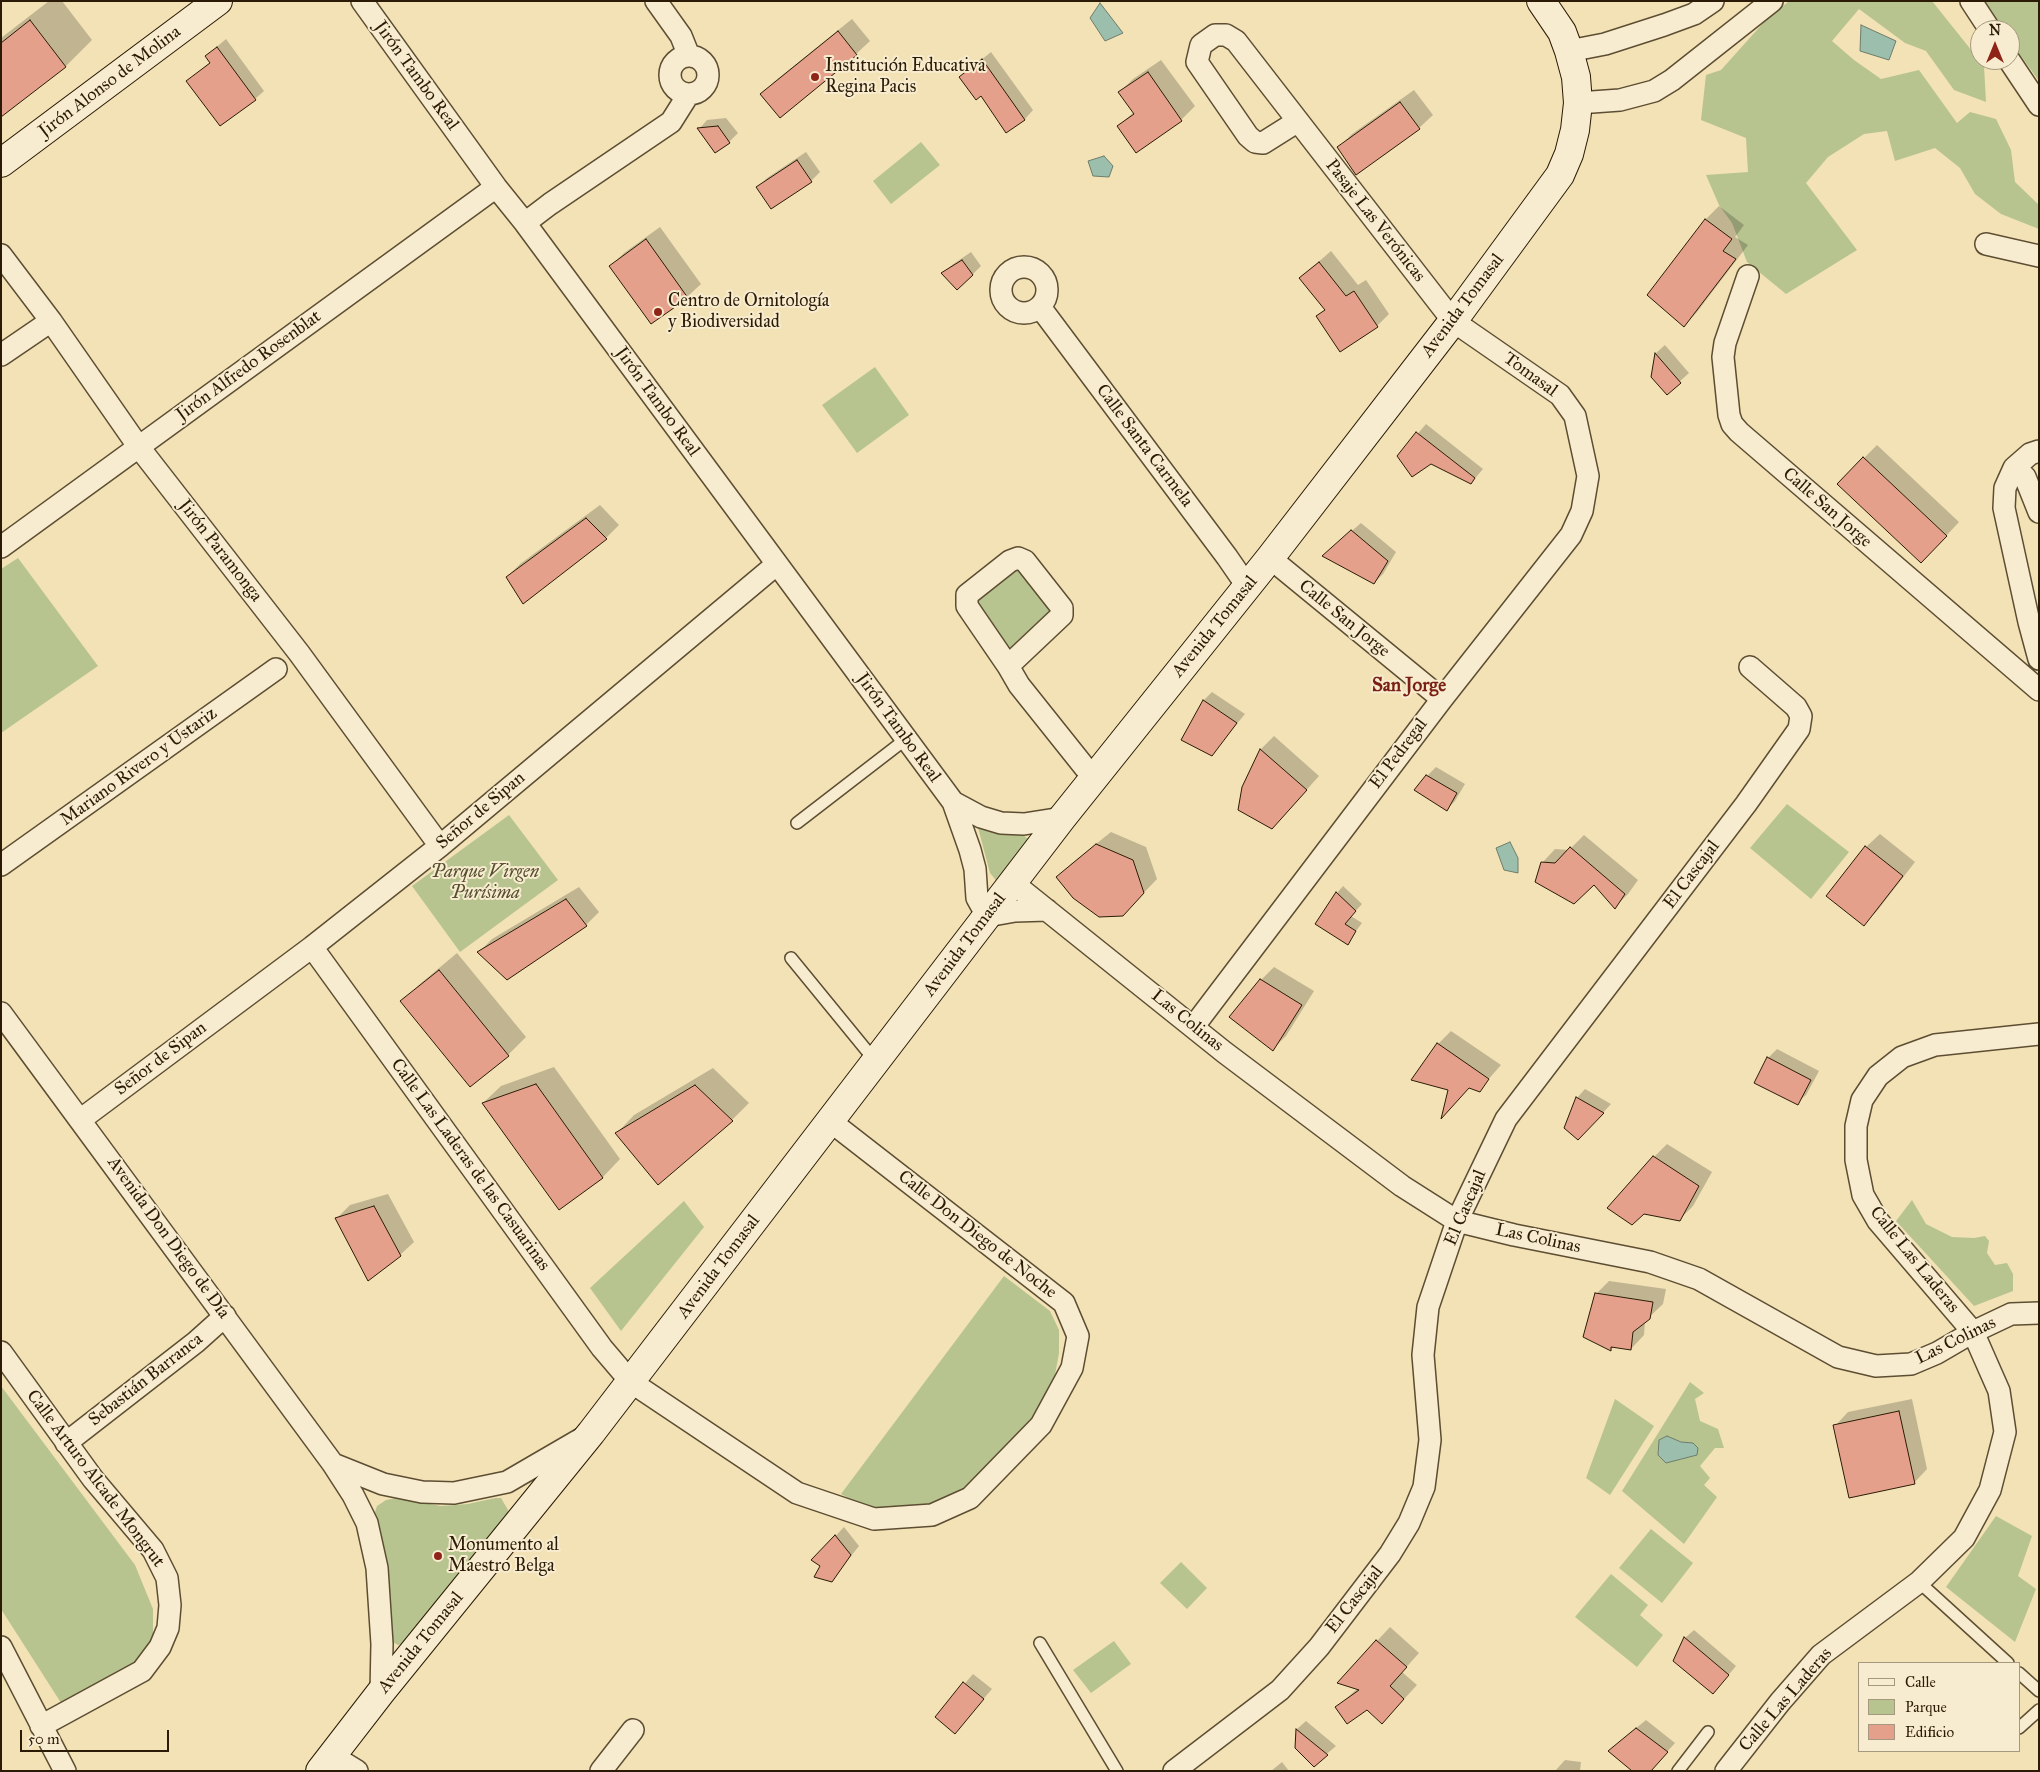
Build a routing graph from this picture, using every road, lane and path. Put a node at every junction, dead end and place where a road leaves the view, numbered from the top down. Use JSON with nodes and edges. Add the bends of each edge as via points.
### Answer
{"nodes":[{"id":1,"x":218,"y":1,"type":"edge"},
{"id":2,"x":362,"y":1,"type":"edge"},
{"id":3,"x":656,"y":1,"type":"edge"},
{"id":4,"x":1541,"y":1,"type":"edge"},
{"id":5,"x":1713,"y":1,"type":"edge"},
{"id":6,"x":1772,"y":1,"type":"edge"},
{"id":7,"x":1971,"y":1,"type":"edge"},
{"id":8,"x":1983,"y":20,"type":"edge"},
{"id":9,"x":1569,"y":51,"type":"junction"},
{"id":10,"x":2016,"y":70,"type":"edge"},
{"id":11,"x":1578,"y":103,"type":"junction"},
{"id":12,"x":2039,"y":105,"type":"edge"},
{"id":13,"x":1298,"y":121,"type":"junction"},
{"id":14,"x":1,"y":163,"type":"edge"},
{"id":15,"x":496,"y":186,"type":"junction"},
{"id":16,"x":525,"y":223,"type":"junction"},
{"id":17,"x":1986,"y":244,"type":"dead end"},
{"id":18,"x":1,"y":255,"type":"edge"},
{"id":19,"x":2039,"y":256,"type":"edge"},
{"id":20,"x":1748,"y":276,"type":"dead end"},
{"id":21,"x":1040,"y":307,"type":"dead end"},
{"id":22,"x":51,"y":321,"type":"junction"},
{"id":23,"x":1454,"y":321,"type":"junction"},
{"id":24,"x":1,"y":355,"type":"edge"},
{"id":25,"x":138,"y":446,"type":"junction"},
{"id":26,"x":2039,"y":451,"type":"edge"},
{"id":27,"x":2014,"y":468,"type":"junction"},
{"id":28,"x":1588,"y":476,"type":"joint"},
{"id":29,"x":2039,"y":512,"type":"edge"},
{"id":30,"x":1,"y":547,"type":"edge"},
{"id":31,"x":1270,"y":558,"type":"junction"},
{"id":32,"x":777,"y":564,"type":"junction"},
{"id":33,"x":1248,"y":586,"type":"junction"},
{"id":34,"x":2039,"y":658,"type":"edge"},
{"id":35,"x":1008,"y":666,"type":"junction"},
{"id":36,"x":1750,"y":667,"type":"dead end"},
{"id":37,"x":276,"y":669,"type":"dead end"},
{"id":38,"x":2039,"y":690,"type":"edge"},
{"id":39,"x":1442,"y":699,"type":"junction"},
{"id":40,"x":906,"y":739,"type":"junction"},
{"id":41,"x":1094,"y":779,"type":"junction"},
{"id":42,"x":953,"y":802,"type":"junction"},
{"id":43,"x":1062,"y":818,"type":"junction"},
{"id":44,"x":797,"y":823,"type":"dead end"},
{"id":45,"x":440,"y":846,"type":"junction"},
{"id":46,"x":1,"y":865,"type":"edge"},
{"id":47,"x":1013,"y":883,"type":"junction"},
{"id":48,"x":1047,"y":910,"type":"junction"},
{"id":49,"x":987,"y":916,"type":"junction"},
{"id":50,"x":312,"y":947,"type":"junction"},
{"id":51,"x":791,"y":958,"type":"dead end"},
{"id":52,"x":1,"y":1013,"type":"edge"},
{"id":53,"x":1194,"y":1026,"type":"junction"},
{"id":54,"x":2039,"y":1034,"type":"edge"},
{"id":55,"x":876,"y":1062,"type":"junction"},
{"id":56,"x":80,"y":1120,"type":"junction"},
{"id":57,"x":830,"y":1121,"type":"junction"},
{"id":58,"x":1457,"y":1221,"type":"junction"},
{"id":59,"x":2039,"y":1313,"type":"edge"},
{"id":60,"x":225,"y":1316,"type":"junction"},
{"id":61,"x":1973,"y":1332,"type":"junction"},
{"id":62,"x":1,"y":1352,"type":"edge"},
{"id":63,"x":630,"y":1382,"type":"junction"},
{"id":64,"x":591,"y":1433,"type":"junction"},
{"id":65,"x":66,"y":1443,"type":"junction"},
{"id":66,"x":334,"y":1464,"type":"junction"},
{"id":67,"x":1919,"y":1582,"type":"junction"},
{"id":68,"x":1040,"y":1642,"type":"dead end"},
{"id":69,"x":1,"y":1647,"type":"edge"},
{"id":70,"x":2007,"y":1662,"type":"edge"},
{"id":71,"x":2020,"y":1673,"type":"edge"},
{"id":72,"x":2039,"y":1691,"type":"edge"},
{"id":73,"x":381,"y":1692,"type":"junction"},
{"id":74,"x":2039,"y":1710,"type":"edge"},
{"id":75,"x":41,"y":1726,"type":"junction"},
{"id":76,"x":2020,"y":1727,"type":"edge"},
{"id":77,"x":633,"y":1730,"type":"dead end"},
{"id":78,"x":1708,"y":1732,"type":"dead end"},
{"id":79,"x":325,"y":1763,"type":"edge"},
{"id":80,"x":64,"y":1771,"type":"edge"},
{"id":81,"x":357,"y":1771,"type":"edge"},
{"id":82,"x":602,"y":1771,"type":"edge"},
{"id":83,"x":1117,"y":1771,"type":"edge"},
{"id":84,"x":1174,"y":1771,"type":"edge"},
{"id":85,"x":1678,"y":1771,"type":"edge"},
{"id":86,"x":1726,"y":1771,"type":"edge"}],
"edges":[{"from":1,"to":14,"type":"street","name":"Jirón Alonso de Molina"},
{"from":2,"to":15,"type":"street","name":"Jirón Tambo Real"},
{"from":3,"to":16,"type":"street","via":[[681,36],[689,56],[672,65],[669,78],[675,90],[688,95],[670,122]]},
{"from":4,"to":9,"type":"street","name":"Avenida Tomasal","via":[[1562,32]]},
{"from":5,"to":9,"type":"street","via":[[1694,14],[1664,25],[1605,44]]},
{"from":6,"to":11,"type":"street","via":[[1654,91],[1620,100]]},
{"from":7,"to":8,"type":"street"},
{"from":9,"to":11,"type":"street","name":"Avenida Tomasal"},
{"from":10,"to":12,"type":"street"},
{"from":11,"to":23,"type":"street","name":"Avenida Tomasal","via":[[1576,130],[1560,175]]},
{"from":13,"to":13,"type":"street","name":"Pasaje Las Verónicas","via":[[1236,41],[1226,35],[1215,35],[1201,45],[1197,62],[1255,142],[1263,142]]},
{"from":13,"to":23,"type":"street","name":"Pasaje Las Verónicas"},
{"from":15,"to":16,"type":"street","name":"Jirón Tambo Real"},
{"from":15,"to":25,"type":"street","name":"Jirón Alfredo Rosenblat"},
{"from":16,"to":32,"type":"street","name":"Jirón Tambo Real"},
{"from":17,"to":19,"type":"street"},
{"from":18,"to":22,"type":"street","name":"Jirón Paramonga"},
{"from":20,"to":38,"type":"street","name":"Calle San Jorge","via":[[1723,357],[1732,424]]},
{"from":21,"to":33,"type":"street","name":"Calle Santa Carmela"},
{"from":22,"to":24,"type":"street"},
{"from":22,"to":25,"type":"street","name":"Jirón Paramonga"},
{"from":23,"to":28,"type":"street","name":"Tomasal","via":[[1560,395],[1574,416]]},
{"from":23,"to":31,"type":"street","name":"Avenida Tomasal"},
{"from":25,"to":30,"type":"street","name":"Jirón Alfredo Rosenblat"},
{"from":25,"to":45,"type":"street","name":"Jirón Paramonga","via":[[299,653]]},
{"from":26,"to":27,"type":"street","via":[[2030,454]]},
{"from":27,"to":29,"type":"street","via":[[2025,476]]},
{"from":27,"to":34,"type":"street","via":[[2004,488],[2004,508]]},
{"from":28,"to":39,"type":"street","name":"El Pedregal","via":[[1582,511],[1571,535]]},
{"from":31,"to":33,"type":"street","name":"Avenida Tomasal"},
{"from":31,"to":39,"type":"street","name":"Calle San Jorge"},
{"from":32,"to":40,"type":"street","name":"Jirón Tambo Real"},
{"from":32,"to":45,"type":"street","name":"Señor de Sipan"},
{"from":33,"to":41,"type":"street","name":"Avenida Tomasal"},
{"from":35,"to":35,"type":"street","via":[[966,601],[967,595],[1018,558],[1025,560],[1062,608],[1062,615]]},
{"from":35,"to":41,"type":"street","via":[[1019,685]]},
{"from":36,"to":58,"type":"street","name":"El Cascajal","via":[[1796,706],[1801,716],[1799,728],[1746,804],[1506,1119]]},
{"from":37,"to":46,"type":"street","name":"Mariano Rivero y Ustariz"},
{"from":39,"to":53,"type":"street","name":"El Pedregal"},
{"from":40,"to":42,"type":"street","name":"Jirón Tambo Real"},
{"from":40,"to":44,"type":"lane"},
{"from":41,"to":43,"type":"street","name":"Avenida Tomasal"},
{"from":42,"to":43,"type":"street","name":"Jirón Tambo Real","via":[[981,817],[1001,823],[1024,824]]},
{"from":42,"to":49,"type":"street","name":"Jirón Tambo Real","via":[[975,869],[977,898]]},
{"from":43,"to":47,"type":"street","name":"Avenida Tomasal"},
{"from":45,"to":50,"type":"street","name":"Señor de Sipan"},
{"from":47,"to":48,"type":"street","name":"Las Colinas"},
{"from":47,"to":49,"type":"street","name":"Avenida Tomasal"},
{"from":48,"to":49,"type":"street"},
{"from":48,"to":53,"type":"street","name":"Las Colinas"},
{"from":49,"to":55,"type":"street","name":"Avenida Tomasal"},
{"from":50,"to":56,"type":"street","name":"Señor de Sipan"},
{"from":50,"to":63,"type":"street","name":"Calle Las Laderas de las Casuarinas","via":[[602,1348]]},
{"from":51,"to":55,"type":"lane"},
{"from":52,"to":56,"type":"street","name":"Avenida Don Diego de Día"},
{"from":53,"to":58,"type":"street","name":"Las Colinas","via":[[1402,1186]]},
{"from":54,"to":61,"type":"street","name":"Calle Las Laderas","via":[[1935,1045],[1902,1057],[1878,1076],[1862,1100],[1856,1126],[1856,1160],[1868,1204],[1878,1221]]},
{"from":55,"to":57,"type":"street","name":"Avenida Tomasal"},
{"from":56,"to":60,"type":"street","name":"Avenida Don Diego de Día"},
{"from":57,"to":63,"type":"street","name":"Avenida Tomasal"},
{"from":57,"to":63,"type":"street","name":"Calle Don Diego de Noche","via":[[1064,1303],[1078,1336],[1072,1368],[1042,1425],[970,1498],[932,1515],[874,1518],[797,1493]]},
{"from":58,"to":61,"type":"street","name":"Las Colinas","via":[[1650,1262],[1700,1279],[1838,1357],[1876,1366],[1911,1364]]},
{"from":58,"to":84,"type":"street","name":"El Cascajal","via":[[1428,1307],[1423,1355],[1430,1440],[1424,1487],[1409,1523],[1390,1554],[1319,1647],[1280,1690]]},
{"from":59,"to":61,"type":"street","name":"Las Colinas","via":[[2011,1314]]},
{"from":60,"to":65,"type":"street","name":"Sebastián Barranca"},
{"from":60,"to":66,"type":"street","name":"Avenida Don Diego de Día"},
{"from":61,"to":67,"type":"street","name":"Calle Las Laderas","via":[[1999,1391],[2004,1432],[1990,1490],[1964,1538]]},
{"from":62,"to":65,"type":"street","name":"Calle Arturo Alcade Mongrut"},
{"from":63,"to":64,"type":"street","name":"Avenida Tomasal"},
{"from":64,"to":66,"type":"street","via":[[507,1482],[454,1493],[422,1492],[382,1484]]},
{"from":64,"to":73,"type":"street","name":"Avenida Tomasal"},
{"from":65,"to":75,"type":"street","name":"Calle Arturo Alcade Mongrut","via":[[153,1550],[167,1578],[170,1606],[168,1628],[142,1671]]},
{"from":66,"to":73,"type":"street","name":"Avenida Don Diego de Día","via":[[367,1523],[377,1568],[382,1644]]},
{"from":67,"to":70,"type":"lane"},
{"from":67,"to":86,"type":"street","name":"Calle Las Laderas","via":[[1820,1655]]},
{"from":68,"to":83,"type":"lane"},
{"from":69,"to":75,"type":"street"},
{"from":71,"to":72,"type":"lane"},
{"from":73,"to":79,"type":"street","name":"Avenida Tomasal"},
{"from":74,"to":76,"type":"lane"},
{"from":75,"to":80,"type":"street"},
{"from":77,"to":82,"type":"street"},
{"from":78,"to":85,"type":"lane"},
{"from":79,"to":81,"type":"street"}]}
